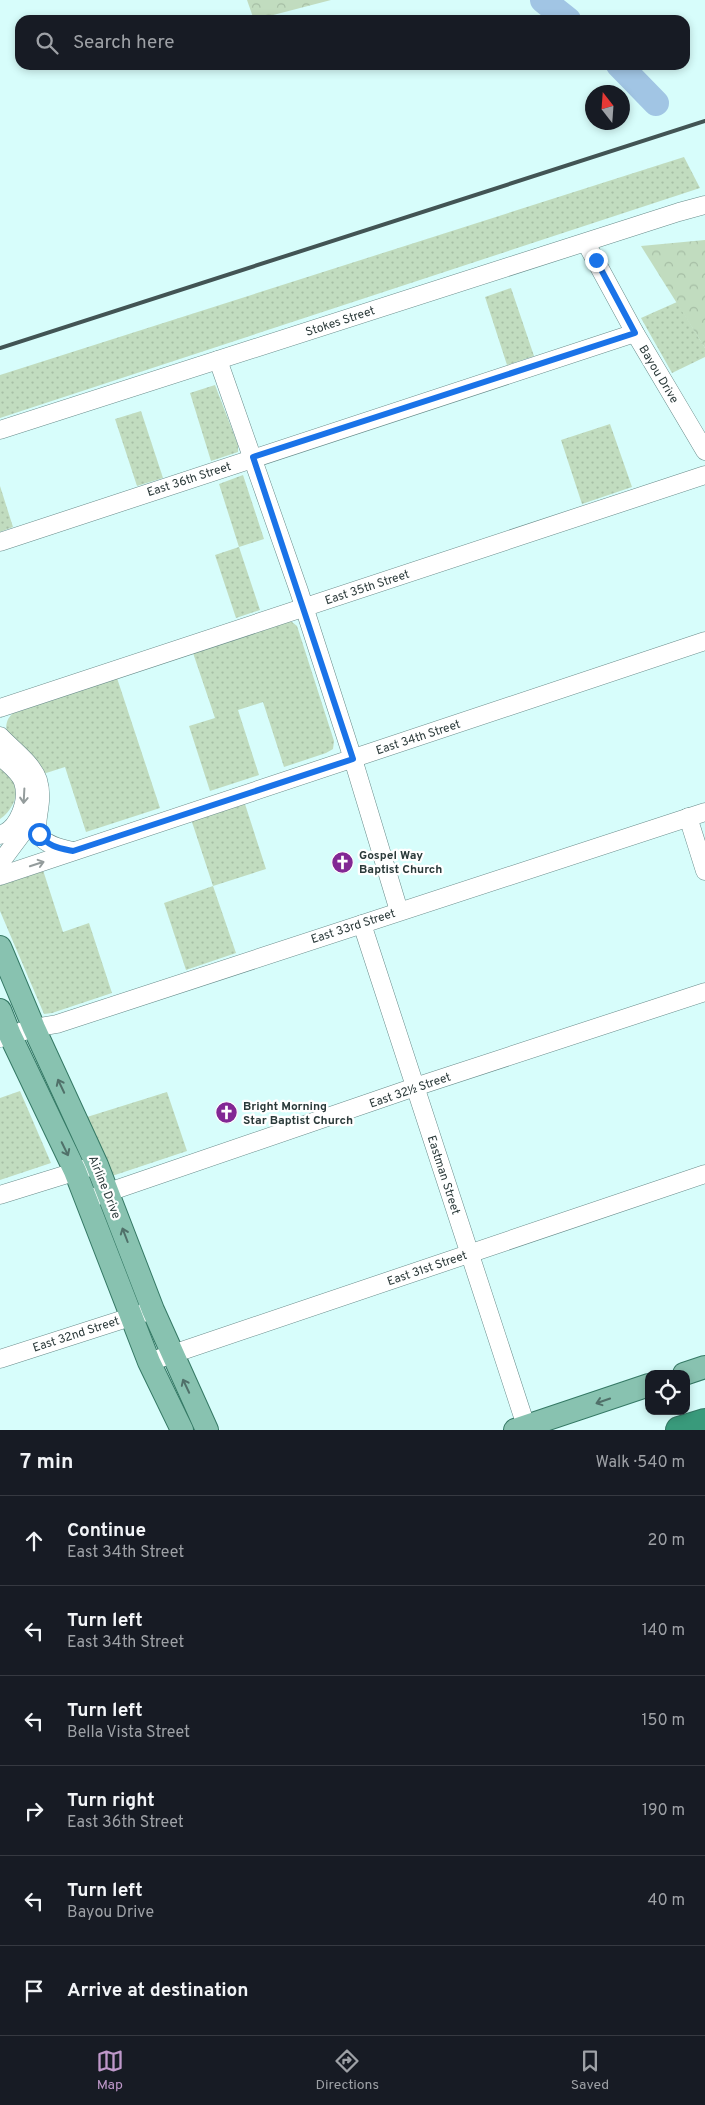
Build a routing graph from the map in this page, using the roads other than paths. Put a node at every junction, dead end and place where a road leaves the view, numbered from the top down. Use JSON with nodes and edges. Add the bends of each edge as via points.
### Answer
{"nodes":[{"id":1,"x":705,"y":196,"type":"edge"},
{"id":2,"x":705,"y":206,"type":"edge"},
{"id":3,"x":679,"y":212,"type":"junction"},
{"id":4,"x":586,"y":243,"type":"junction"},
{"id":5,"x":635,"y":333,"type":"junction"},
{"id":6,"x":218,"y":360,"type":"junction"},
{"id":7,"x":0,"y":430,"type":"edge"},
{"id":8,"x":705,"y":451,"type":"edge"},
{"id":9,"x":253,"y":457,"type":"junction"},
{"id":10,"x":705,"y":475,"type":"edge"},
{"id":11,"x":0,"y":542,"type":"edge"},
{"id":12,"x":304,"y":608,"type":"junction"},
{"id":13,"x":705,"y":641,"type":"edge"},
{"id":14,"x":0,"y":708,"type":"edge"},
{"id":15,"x":0,"y":736,"type":"edge"},
{"id":16,"x":0,"y":756,"type":"edge"},
{"id":17,"x":353,"y":759,"type":"junction"},
{"id":18,"x":38,"y":812,"type":"junction"},
{"id":19,"x":705,"y":812,"type":"edge"},
{"id":20,"x":688,"y":817,"type":"junction"},
{"id":21,"x":0,"y":835,"type":"edge"},
{"id":22,"x":73,"y":851,"type":"junction"},
{"id":23,"x":0,"y":863,"type":"edge"},
{"id":24,"x":705,"y":871,"type":"edge"},
{"id":25,"x":0,"y":876,"type":"edge"},
{"id":26,"x":399,"y":911,"type":"junction"},
{"id":27,"x":362,"y":924,"type":"junction"},
{"id":28,"x":0,"y":947,"type":"edge"},
{"id":29,"x":705,"y":992,"type":"edge"},
{"id":30,"x":0,"y":1010,"type":"edge"},
{"id":31,"x":34,"y":1028,"type":"junction"},
{"id":32,"x":5,"y":1037,"type":"edge"},
{"id":33,"x":415,"y":1088,"type":"junction"},
{"id":34,"x":97,"y":1165,"type":"junction"},
{"id":35,"x":75,"y":1171,"type":"junction"},
{"id":36,"x":705,"y":1174,"type":"edge"},
{"id":37,"x":108,"y":1192,"type":"junction"},
{"id":38,"x":0,"y":1195,"type":"edge"},
{"id":39,"x":87,"y":1199,"type":"junction"},
{"id":40,"x":469,"y":1254,"type":"junction"},
{"id":41,"x":153,"y":1310,"type":"junction"},
{"id":42,"x":130,"y":1317,"type":"junction"},
{"id":43,"x":172,"y":1354,"type":"junction"},
{"id":44,"x":0,"y":1359,"type":"edge"},
{"id":45,"x":149,"y":1362,"type":"junction"},
{"id":46,"x":705,"y":1367,"type":"edge"},
{"id":47,"x":690,"y":1372,"type":"edge"},
{"id":48,"x":645,"y":1386,"type":"edge"},
{"id":49,"x":705,"y":1422,"type":"edge"},
{"id":50,"x":521,"y":1428,"type":"edge"},
{"id":51,"x":182,"y":1430,"type":"edge"},
{"id":52,"x":206,"y":1430,"type":"edge"},
{"id":53,"x":679,"y":1430,"type":"edge"}],
"edges":[{"from":1,"to":3,"type":"street","name":"Stokes Street"},
{"from":2,"to":3,"type":"street","name":"Stokes Street"},
{"from":3,"to":4,"type":"street","name":"Stokes Street"},
{"from":4,"to":5,"type":"street","name":"Bayou Drive"},
{"from":4,"to":6,"type":"street","name":"Stokes Street"},
{"from":5,"to":8,"type":"street","name":"Bayou Drive"},
{"from":5,"to":9,"type":"street","name":"East 36th Street"},
{"from":6,"to":7,"type":"street","name":"Stokes Street"},
{"from":6,"to":9,"type":"street"},
{"from":9,"to":11,"type":"street","name":"East 36th Street"},
{"from":9,"to":12,"type":"street"},
{"from":10,"to":12,"type":"street","name":"East 35th Street"},
{"from":12,"to":14,"type":"street","name":"East 35th Street"},
{"from":12,"to":17,"type":"street"},
{"from":13,"to":17,"type":"street","name":"East 34th Street"},
{"from":15,"to":18,"type":"street","via":[[35,774]]},
{"from":16,"to":21,"type":"street","one_way":true,"via":[[18,774],[24,787],[19,818]]},
{"from":17,"to":22,"type":"street","name":"East 34th Street"},
{"from":17,"to":26,"type":"street"},
{"from":18,"to":22,"type":"street","via":[[36,825],[45,842]]},
{"from":18,"to":23,"type":"street"},
{"from":19,"to":20,"type":"street","name":"East 33rd Street"},
{"from":20,"to":24,"type":"street"},
{"from":20,"to":26,"type":"street","name":"East 33rd Street"},
{"from":25,"to":22,"type":"street","name":"East 34th Street","one_way":true},
{"from":26,"to":27,"type":"street","name":"East 33rd Street"},
{"from":27,"to":31,"type":"street","name":"East 33rd Street","via":[[57,1024]]},
{"from":27,"to":33,"type":"street","name":"Eastman Street"},
{"from":28,"to":31,"type":"main road","name":"Airline Drive"},
{"from":29,"to":33,"type":"street","name":"East 32½ Street"},
{"from":30,"to":32,"type":"main road","name":"Airline Drive"},
{"from":31,"to":32,"type":"street","name":"East 33rd Street"},
{"from":34,"to":31,"type":"main road","name":"Airline Drive","one_way":true},
{"from":32,"to":35,"type":"main road","name":"Airline Drive","one_way":true},
{"from":33,"to":37,"type":"street","name":"East 32½ Street"},
{"from":33,"to":40,"type":"street","name":"Eastman Street"},
{"from":34,"to":35,"type":"street"},
{"from":34,"to":37,"type":"main road","name":"Airline Drive"},
{"from":35,"to":38,"type":"street"},
{"from":35,"to":39,"type":"main road","name":"Airline Drive"},
{"from":36,"to":40,"type":"street","name":"East 31st Street"},
{"from":37,"to":39,"type":"street","name":"East 32½ Street"},
{"from":41,"to":37,"type":"main road","name":"Airline Drive","one_way":true},
{"from":39,"to":42,"type":"main road","name":"Airline Drive"},
{"from":40,"to":43,"type":"street","name":"East 31st Street"},
{"from":40,"to":50,"type":"street","name":"Eastman Street"},
{"from":41,"to":42,"type":"street","name":"East 32nd Street"},
{"from":41,"to":43,"type":"main road","name":"Airline Drive"},
{"from":42,"to":44,"type":"street","name":"East 32nd Street"},
{"from":42,"to":45,"type":"main road","name":"Airline Drive"},
{"from":43,"to":45,"type":"street","name":"East 31st Street"},
{"from":52,"to":43,"type":"main road","name":"Airline Drive","one_way":true},
{"from":45,"to":51,"type":"main road","name":"Airline Drive"},
{"from":46,"to":47,"type":"main road"},
{"from":48,"to":50,"type":"main road","one_way":true},
{"from":49,"to":53,"type":"highway"}]}
